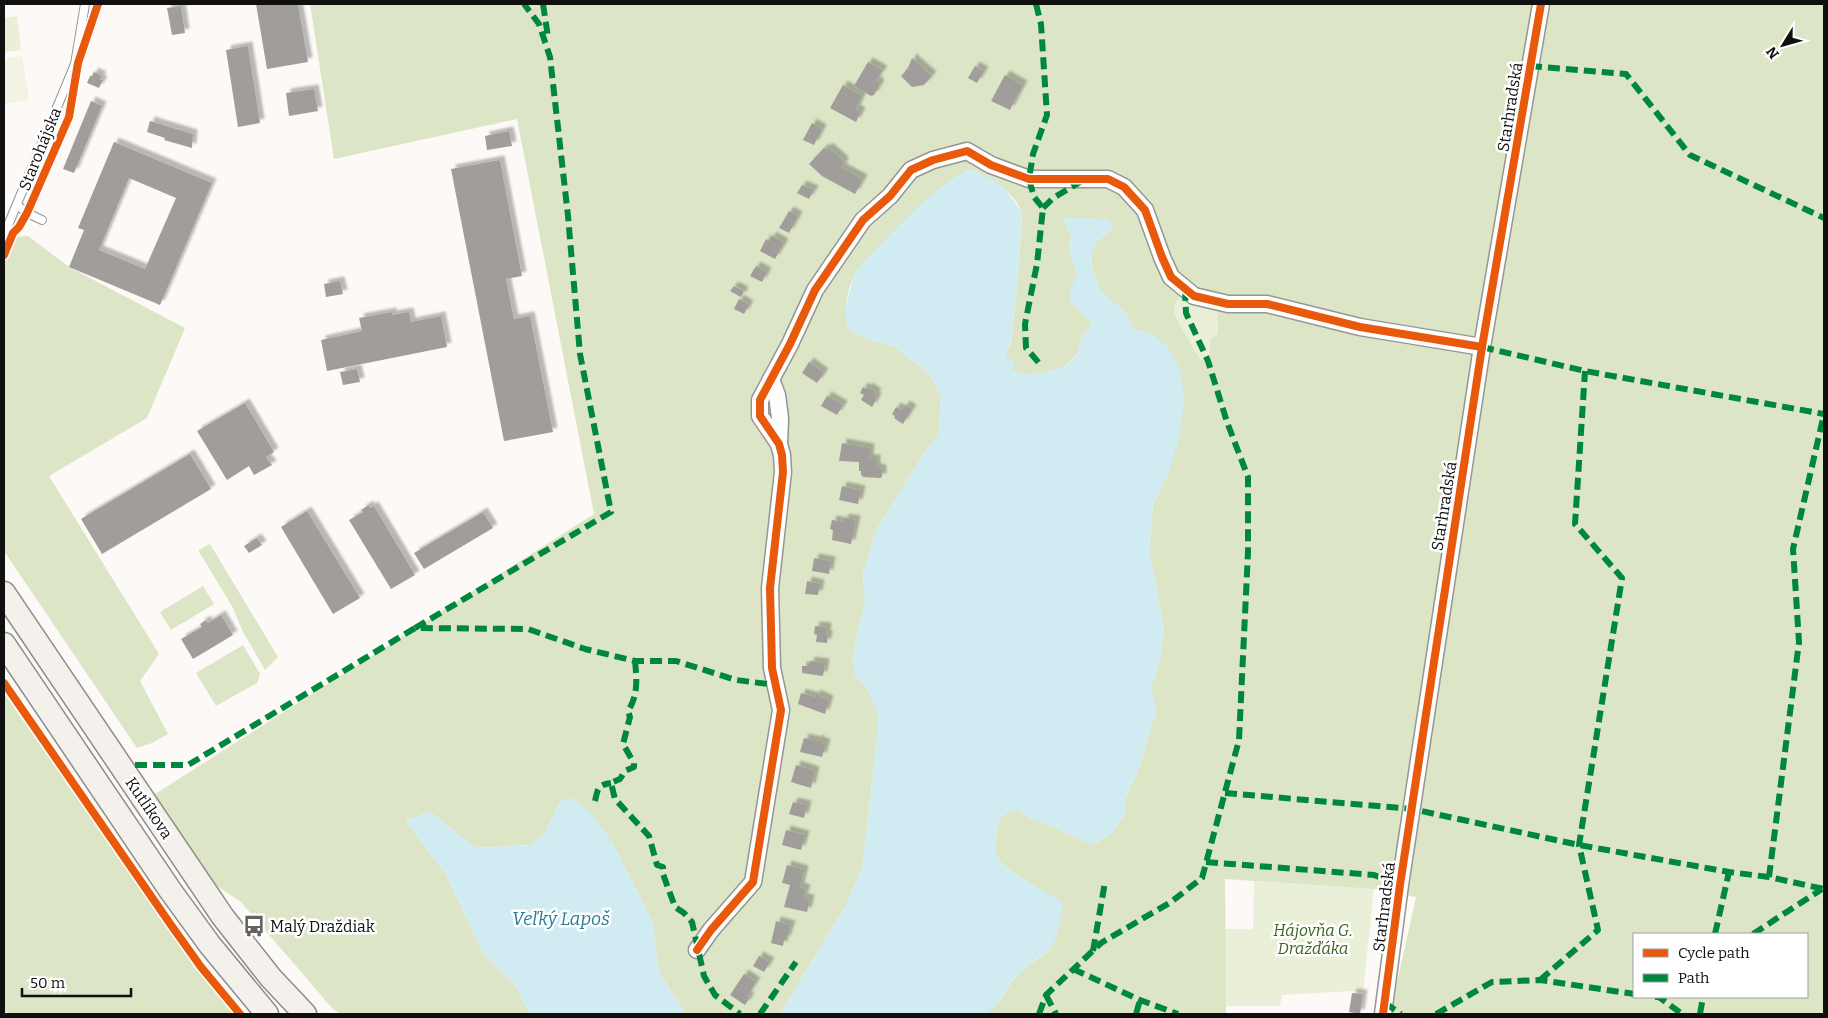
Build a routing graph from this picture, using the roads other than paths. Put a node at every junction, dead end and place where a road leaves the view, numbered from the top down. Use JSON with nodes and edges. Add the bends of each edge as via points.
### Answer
{"nodes":[{"id":1,"x":85,"y":4,"type":"edge"},
{"id":2,"x":1541,"y":4,"type":"edge"},
{"id":3,"x":17,"y":205,"type":"junction"},
{"id":4,"x":42,"y":220,"type":"dead end"},
{"id":5,"x":4,"y":235,"type":"edge"},
{"id":6,"x":1482,"y":346,"type":"junction"},
{"id":7,"x":4,"y":593,"type":"edge"},
{"id":8,"x":4,"y":644,"type":"edge"},
{"id":9,"x":697,"y":950,"type":"dead end"},
{"id":10,"x":267,"y":1014,"type":"edge"},
{"id":11,"x":305,"y":1014,"type":"edge"},
{"id":12,"x":1383,"y":1014,"type":"edge"}],
"edges":[{"from":1,"to":3,"type":"lane","name":"Starohájska","via":[[75,64]]},
{"from":2,"to":6,"type":"street","name":"Starhradská"},
{"from":3,"to":4,"type":"lane"},
{"from":3,"to":5,"type":"lane","name":"Starohájska"},
{"from":6,"to":9,"type":"street","via":[[1360,327],[1267,304],[1228,304],[1194,296],[1171,277],[1145,210],[1124,187],[1108,179],[1029,178],[991,165],[967,151],[933,160],[912,170],[863,220],[815,290],[760,400],[760,416],[779,444],[782,455],[783,472],[770,588],[772,668],[781,710],[753,882]]},
{"from":6,"to":12,"type":"street","name":"Starhradská"},
{"from":7,"to":11,"type":"main road","name":"Kutlíkova","via":[[223,917],[271,978]]},
{"from":8,"to":10,"type":"main road","name":"Kutlíkova","via":[[170,890]]}]}
